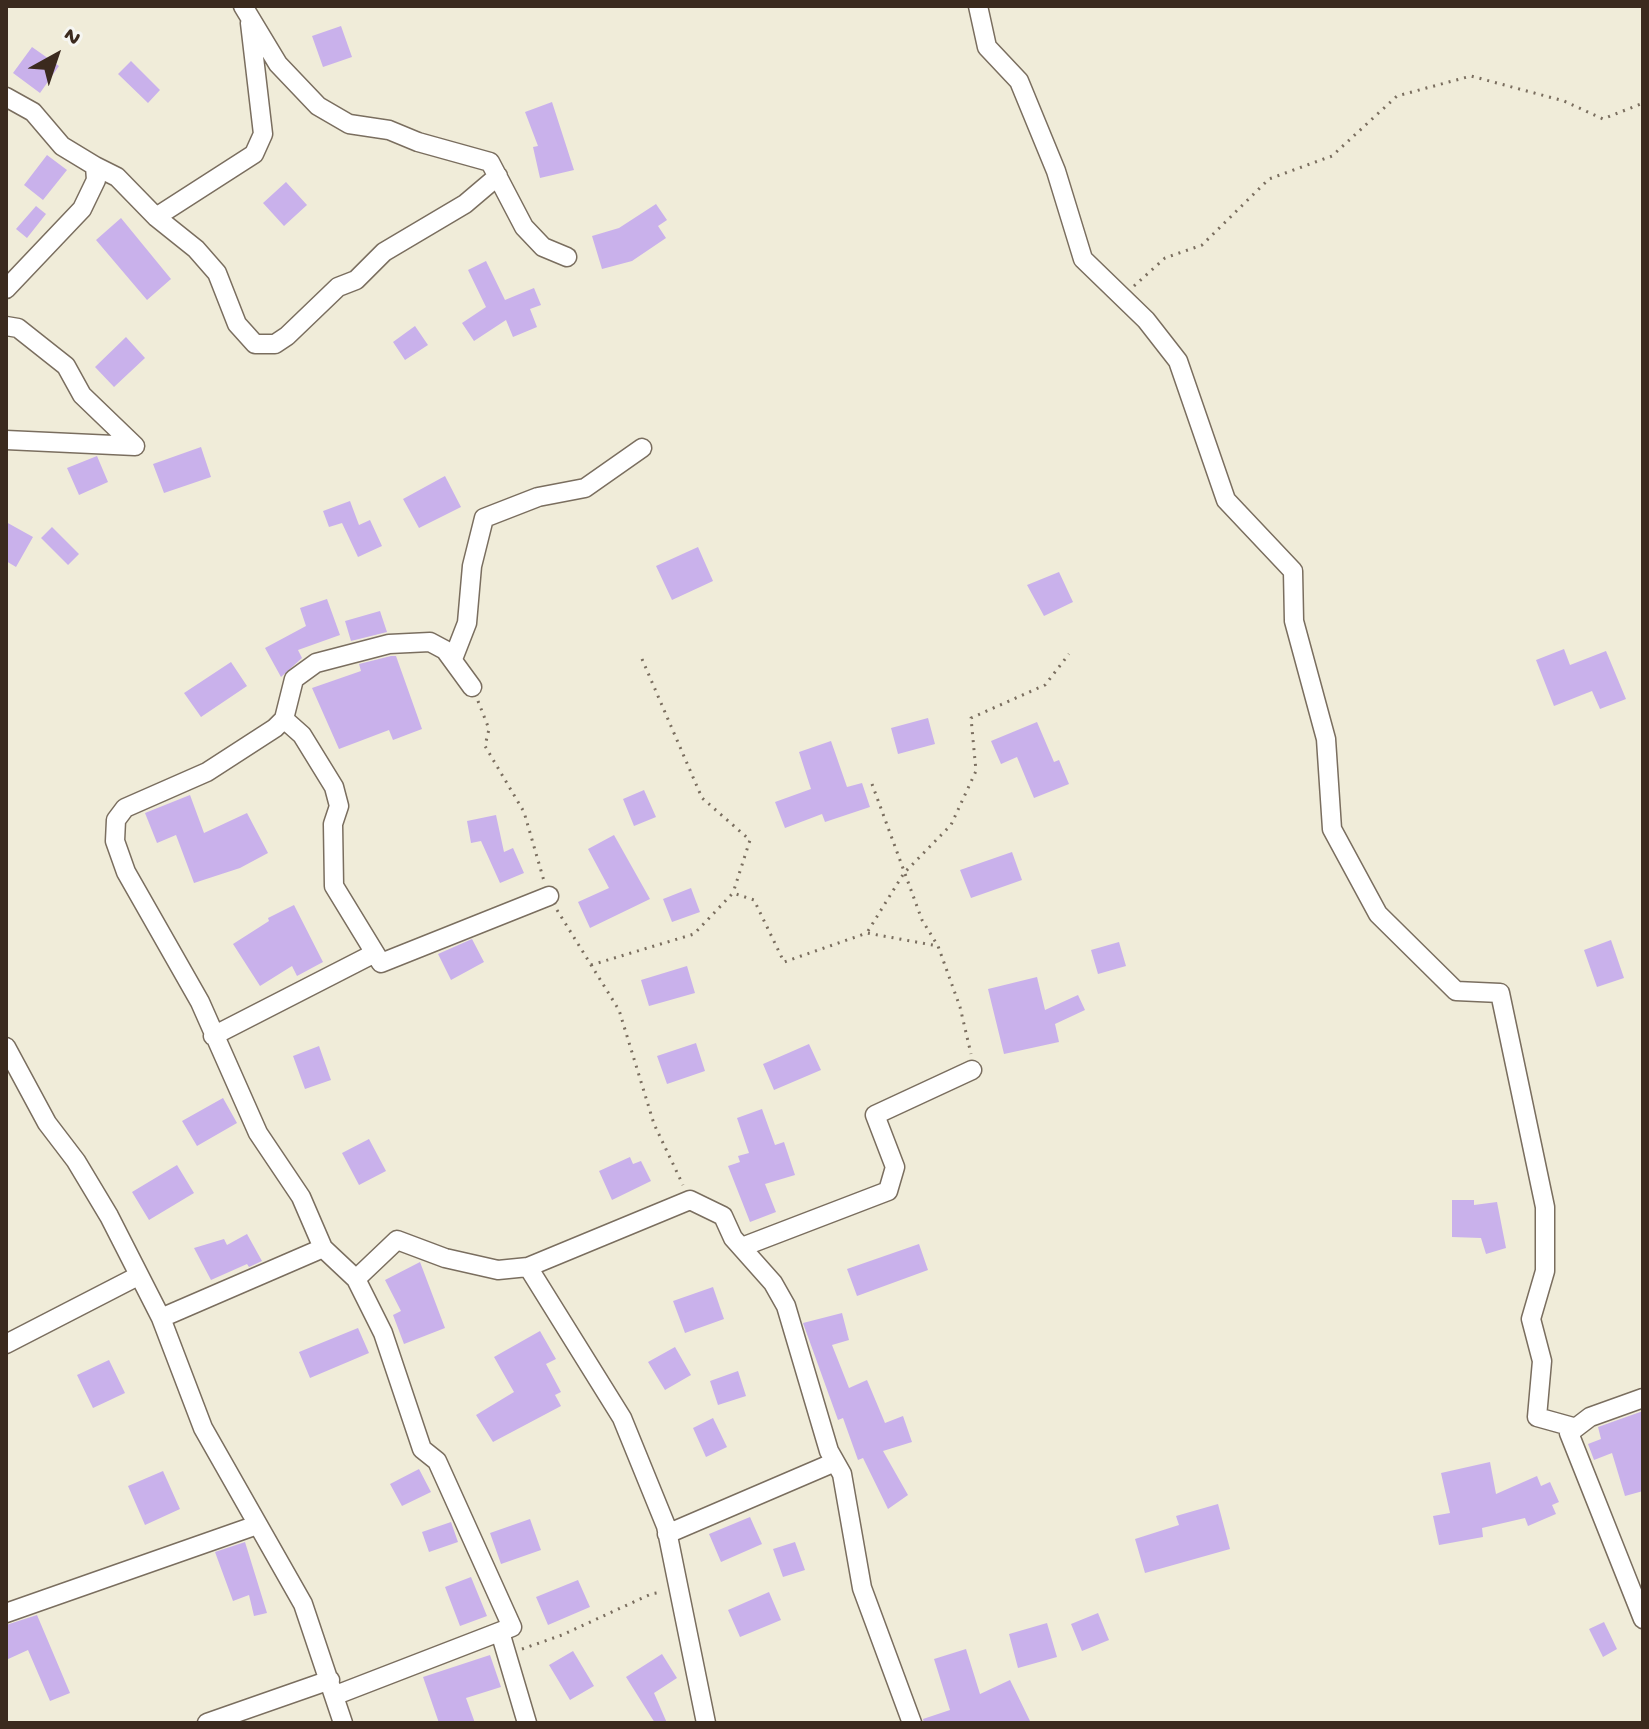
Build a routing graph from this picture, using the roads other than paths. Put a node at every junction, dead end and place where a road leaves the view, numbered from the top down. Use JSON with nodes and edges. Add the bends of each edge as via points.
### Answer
{"nodes":[{"id":1,"x":978,"y":6,"type":"edge"},
{"id":2,"x":246,"y":11,"type":"edge"},
{"id":3,"x":6,"y":97,"type":"edge"},
{"id":4,"x":95,"y":166,"type":"junction"},
{"id":5,"x":498,"y":176,"type":"junction"},
{"id":6,"x":156,"y":217,"type":"junction"},
{"id":7,"x":567,"y":257,"type":"dead end"},
{"id":8,"x":6,"y":289,"type":"edge"},
{"id":9,"x":6,"y":326,"type":"edge"},
{"id":10,"x":6,"y":440,"type":"edge"},
{"id":11,"x":642,"y":448,"type":"dead end"},
{"id":12,"x":453,"y":659,"type":"junction"},
{"id":13,"x":472,"y":687,"type":"road end"},
{"id":14,"x":284,"y":719,"type":"junction"},
{"id":15,"x":549,"y":896,"type":"road end"},
{"id":16,"x":375,"y":953,"type":"junction"},
{"id":17,"x":213,"y":1036,"type":"junction"},
{"id":18,"x":7,"y":1050,"type":"edge"},
{"id":19,"x":972,"y":1070,"type":"road end"},
{"id":20,"x":742,"y":1247,"type":"junction"},
{"id":21,"x":323,"y":1248,"type":"junction"},
{"id":22,"x":528,"y":1267,"type":"junction"},
{"id":23,"x":138,"y":1276,"type":"junction"},
{"id":24,"x":356,"y":1279,"type":"junction"},
{"id":25,"x":161,"y":1318,"type":"junction"},
{"id":26,"x":6,"y":1344,"type":"edge"},
{"id":27,"x":1643,"y":1398,"type":"edge"},
{"id":28,"x":1573,"y":1427,"type":"junction"},
{"id":29,"x":835,"y":1462,"type":"junction"},
{"id":30,"x":257,"y":1525,"type":"junction"},
{"id":31,"x":667,"y":1534,"type":"junction"},
{"id":32,"x":1638,"y":1594,"type":"edge"},
{"id":33,"x":6,"y":1613,"type":"edge"},
{"id":34,"x":1643,"y":1619,"type":"edge"},
{"id":35,"x":500,"y":1632,"type":"junction"},
{"id":36,"x":333,"y":1688,"type":"junction"},
{"id":37,"x":207,"y":1723,"type":"edge"},
{"id":38,"x":343,"y":1723,"type":"edge"},
{"id":39,"x":527,"y":1723,"type":"edge"},
{"id":40,"x":706,"y":1723,"type":"edge"},
{"id":41,"x":912,"y":1723,"type":"edge"}],
"edges":[{"from":1,"to":28,"type":"street","via":[[987,47],[1024,93],[1056,171],[1083,259],[1146,320],[1178,361],[1226,500],[1293,571],[1294,621],[1326,739],[1332,829],[1378,914],[1456,991],[1500,993],[1545,1207],[1545,1271],[1531,1319],[1542,1361],[1537,1417]]},
{"from":2,"to":5,"type":"street","via":[[278,64],[318,106],[349,124],[389,130],[490,162]]},
{"from":2,"to":6,"type":"street","via":[[263,134],[254,154]]},
{"from":3,"to":4,"type":"street","via":[[33,112],[62,146]]},
{"from":4,"to":6,"type":"street","via":[[117,177]]},
{"from":4,"to":8,"type":"street","via":[[96,180],[82,209]]},
{"from":5,"to":6,"type":"street","via":[[488,189],[384,252],[275,344],[255,344],[247,338],[217,273]]},
{"from":5,"to":7,"type":"street","via":[[524,227],[543,247]]},
{"from":9,"to":10,"type":"street","via":[[18,328],[66,366],[82,395],[135,446]]},
{"from":11,"to":12,"type":"street","via":[[585,488],[538,497],[484,518],[472,566],[467,623]]},
{"from":12,"to":13,"type":"street"},
{"from":12,"to":14,"type":"street","via":[[430,642],[338,655],[294,679]]},
{"from":14,"to":16,"type":"street","via":[[302,735],[334,787],[339,806],[333,824],[334,886]]},
{"from":14,"to":17,"type":"street","via":[[207,772],[125,808],[116,820],[115,841],[126,872],[200,1002]]},
{"from":15,"to":16,"type":"street","via":[[381,963]]},
{"from":16,"to":17,"type":"street"},
{"from":17,"to":21,"type":"street","via":[[258,1133],[301,1197]]},
{"from":18,"to":23,"type":"street","via":[[47,1123],[109,1216]]},
{"from":19,"to":20,"type":"street","via":[[875,1115],[895,1167],[888,1191]]},
{"from":20,"to":22,"type":"street","via":[[723,1216],[690,1200]]},
{"from":20,"to":29,"type":"street","via":[[786,1306]]},
{"from":21,"to":24,"type":"street"},
{"from":21,"to":25,"type":"street"},
{"from":22,"to":24,"type":"street","via":[[498,1270],[397,1240]]},
{"from":22,"to":31,"type":"street","via":[[622,1418]]},
{"from":23,"to":25,"type":"street"},
{"from":23,"to":26,"type":"street"},
{"from":24,"to":35,"type":"street","via":[[383,1333],[422,1449],[437,1461],[512,1627]]},
{"from":25,"to":30,"type":"street","via":[[203,1428]]},
{"from":27,"to":28,"type":"street"},
{"from":28,"to":32,"type":"street","via":[[1570,1441]]},
{"from":29,"to":31,"type":"street"},
{"from":29,"to":41,"type":"street","via":[[842,1474],[862,1588]]},
{"from":30,"to":33,"type":"street"},
{"from":30,"to":36,"type":"street","via":[[303,1604]]},
{"from":31,"to":40,"type":"street"},
{"from":32,"to":34,"type":"street"},
{"from":35,"to":36,"type":"street"},
{"from":35,"to":39,"type":"street"},
{"from":36,"to":37,"type":"street"},
{"from":36,"to":38,"type":"street"}]}
